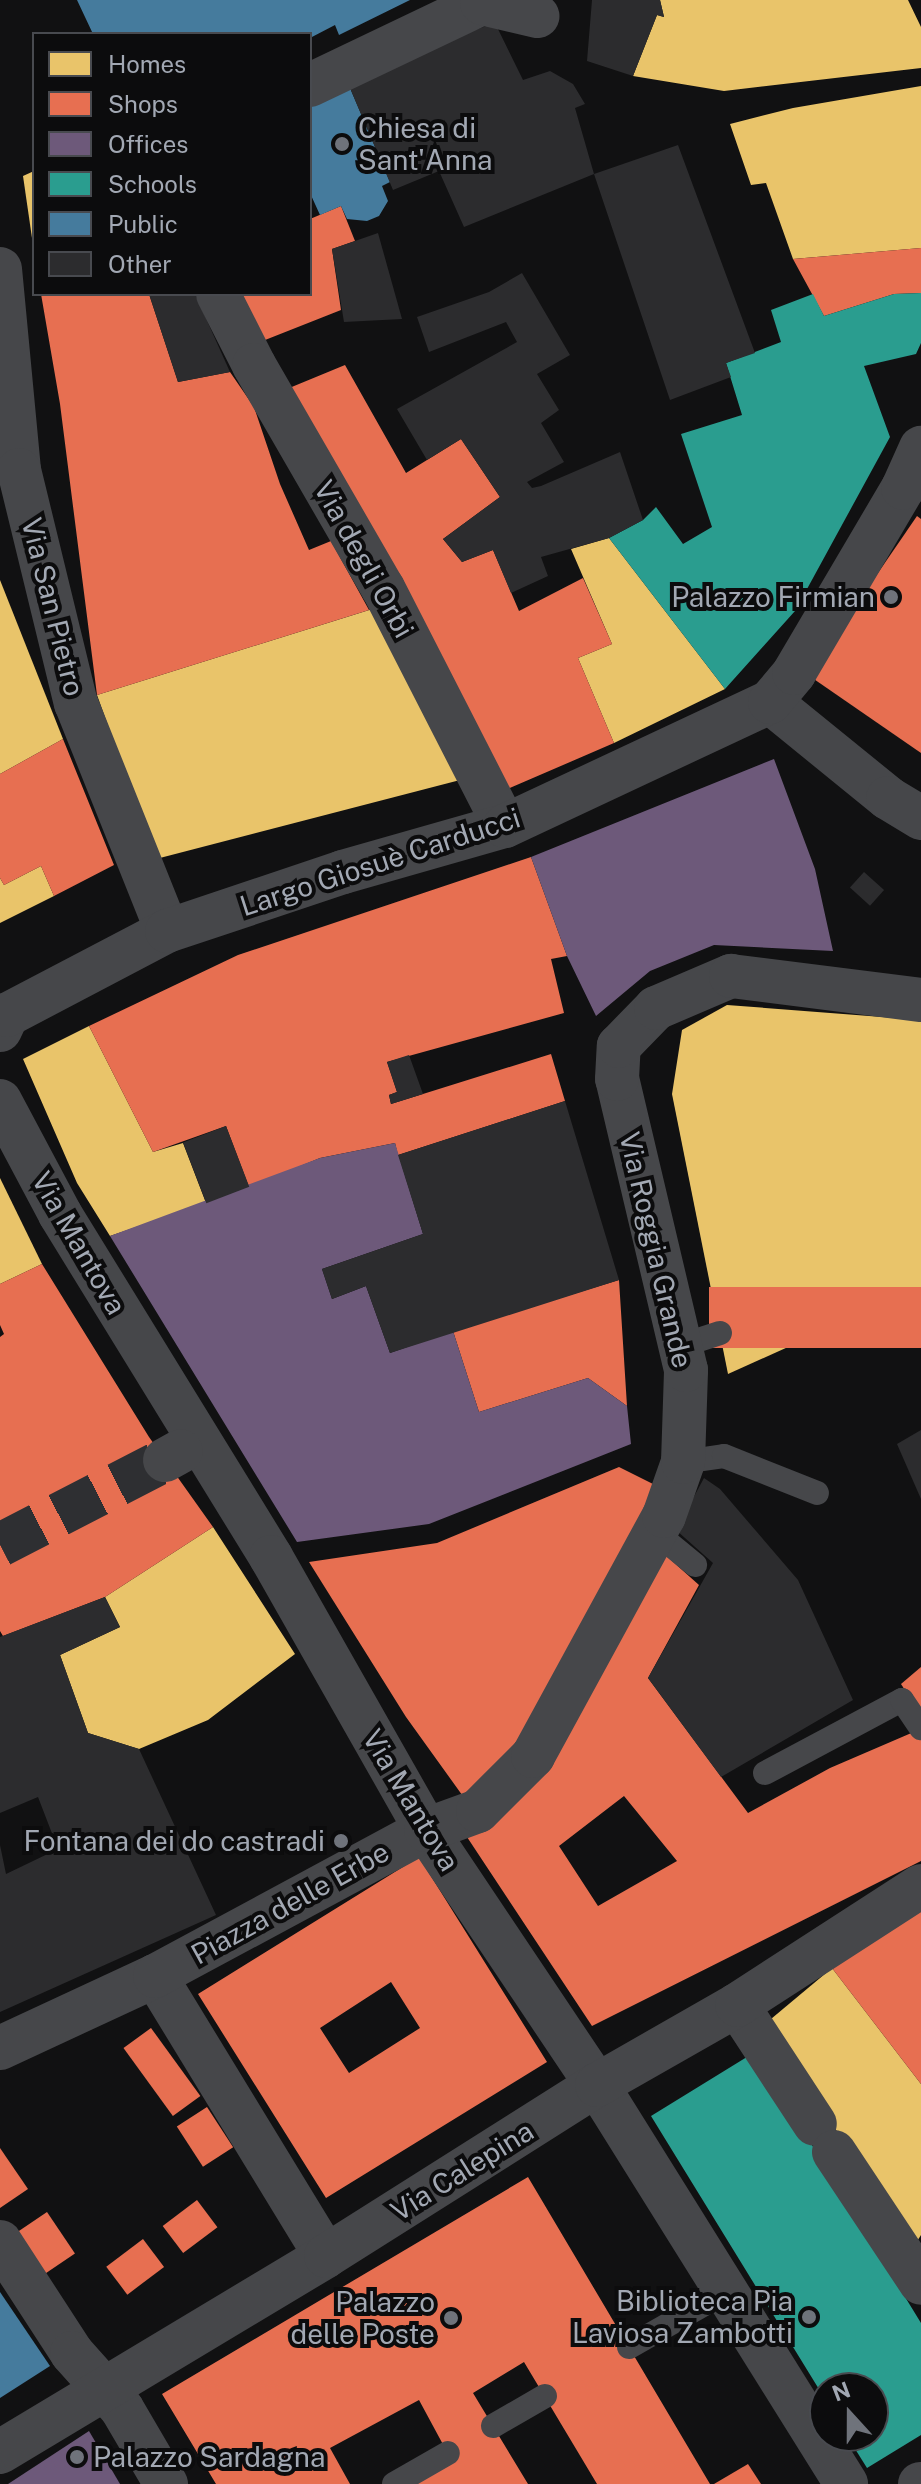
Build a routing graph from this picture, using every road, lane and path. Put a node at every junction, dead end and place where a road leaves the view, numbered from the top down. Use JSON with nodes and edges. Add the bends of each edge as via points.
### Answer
{"nodes":[{"id":1,"x":537,"y":16,"type":"dead end"},
{"id":2,"x":312,"y":84,"type":"edge"},
{"id":3,"x":0,"y":269,"type":"edge"},
{"id":4,"x":219,"y":296,"type":"edge"},
{"id":5,"x":921,"y":448,"type":"edge"},
{"id":6,"x":770,"y":702,"type":"junction"},
{"id":7,"x":921,"y":818,"type":"edge"},
{"id":8,"x":505,"y":826,"type":"junction"},
{"id":9,"x":167,"y":931,"type":"junction"},
{"id":10,"x":921,"y":1000,"type":"edge"},
{"id":11,"x":0,"y":1030,"type":"edge"},
{"id":12,"x":0,"y":1101,"type":"edge"},
{"id":13,"x":683,"y":1462,"type":"junction"},
{"id":14,"x":817,"y":1493,"type":"dead end"},
{"id":15,"x":655,"y":1532,"type":"junction"},
{"id":16,"x":695,"y":1565,"type":"dead end"},
{"id":17,"x":921,"y":1728,"type":"edge"},
{"id":18,"x":765,"y":1773,"type":"dead end"},
{"id":19,"x":426,"y":1830,"type":"junction"},
{"id":20,"x":921,"y":1886,"type":"edge"},
{"id":21,"x":155,"y":1976,"type":"junction"},
{"id":22,"x":737,"y":2005,"type":"junction"},
{"id":23,"x":0,"y":2048,"type":"edge"},
{"id":24,"x":597,"y":2085,"type":"junction"},
{"id":25,"x":0,"y":2242,"type":"edge"},
{"id":26,"x":326,"y":2256,"type":"junction"},
{"id":27,"x":921,"y":2283,"type":"edge"},
{"id":28,"x":727,"y":2291,"type":"junction"},
{"id":29,"x":629,"y":2347,"type":"dead end"},
{"id":30,"x":103,"y":2388,"type":"junction"},
{"id":31,"x":545,"y":2396,"type":"dead end"},
{"id":32,"x":493,"y":2426,"type":"dead end"},
{"id":33,"x":0,"y":2452,"type":"edge"},
{"id":34,"x":448,"y":2453,"type":"dead end"},
{"id":35,"x":166,"y":2484,"type":"edge"},
{"id":36,"x":394,"y":2484,"type":"edge"},
{"id":37,"x":846,"y":2484,"type":"edge"}],
"edges":[{"from":1,"to":2,"type":"street","via":[[482,3]]},
{"from":3,"to":9,"type":"street","name":"Via San Pietro","via":[[19,470],[76,703]]},
{"from":4,"to":8,"type":"street","name":"Via degli Orbi","via":[[383,588]]},
{"from":5,"to":6,"type":"street","via":[[794,673]]},
{"from":6,"to":7,"type":"street","via":[[888,798]]},
{"from":6,"to":8,"type":"street","name":"Largo Giosuè Carducci"},
{"from":8,"to":9,"type":"street","name":"Largo Giosuè Carducci","via":[[343,872]]},
{"from":9,"to":11,"type":"street","name":"Largo Giosuè Carducci","via":[[7,1015]]},
{"from":10,"to":13,"type":"street","name":"Via Roggia Grande","via":[[731,976],[656,1008],[619,1046],[617,1079],[700,1340],[686,1370]]},
{"from":12,"to":19,"type":"street","name":"Via Mantova","via":[[60,1214],[271,1557]]},
{"from":13,"to":14,"type":"lane","via":[[724,1456]]},
{"from":13,"to":15,"type":"street","name":"Via Roggia Grande"},
{"from":15,"to":16,"type":"lane"},
{"from":15,"to":19,"type":"street","name":"Via Roggia Grande","via":[[533,1756],[478,1811]]},
{"from":17,"to":18,"type":"lane","via":[[902,1700]]},
{"from":19,"to":21,"type":"street","name":"Piazza delle Erbe"},
{"from":19,"to":24,"type":"street","name":"Via Mantova"},
{"from":20,"to":22,"type":"street","name":"Via Calepina"},
{"from":21,"to":23,"type":"street","name":"Piazza delle Erbe"},
{"from":21,"to":26,"type":"street"},
{"from":22,"to":24,"type":"street","name":"Via Calepina"},
{"from":22,"to":27,"type":"street"},
{"from":24,"to":26,"type":"street","name":"Via Calepina"},
{"from":24,"to":28,"type":"street","name":"Via Mantova"},
{"from":25,"to":30,"type":"street","via":[[72,2353]]},
{"from":26,"to":30,"type":"street","name":"Via Calepina"},
{"from":28,"to":29,"type":"lane"},
{"from":28,"to":37,"type":"street","name":"Via Mantova"},
{"from":30,"to":33,"type":"street","name":"Via Calepina"},
{"from":30,"to":35,"type":"street","via":[[125,2414]]},
{"from":31,"to":32,"type":"lane"},
{"from":34,"to":36,"type":"lane"}]}
